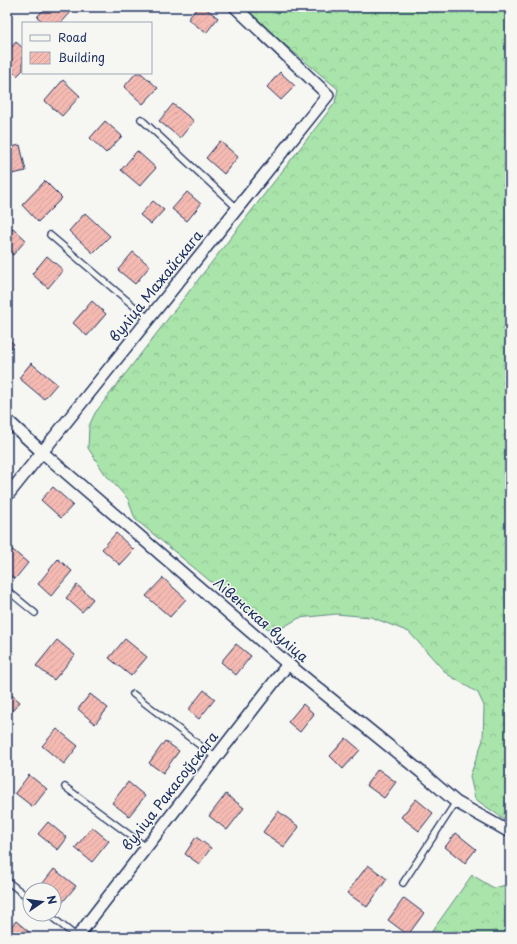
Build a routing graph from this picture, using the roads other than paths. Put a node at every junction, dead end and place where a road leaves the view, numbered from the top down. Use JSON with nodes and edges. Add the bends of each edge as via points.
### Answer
{"nodes":[{"id":1,"x":235,"y":7,"type":"edge"},
{"id":2,"x":141,"y":119,"type":"dead end"},
{"id":3,"x":237,"y":208,"type":"junction"},
{"id":4,"x":50,"y":235,"type":"dead end"},
{"id":5,"x":149,"y":319,"type":"junction"},
{"id":6,"x":7,"y":420,"type":"edge"},
{"id":7,"x":42,"y":452,"type":"junction"},
{"id":8,"x":7,"y":496,"type":"edge"},
{"id":9,"x":7,"y":590,"type":"edge"},
{"id":10,"x":35,"y":613,"type":"dead end"},
{"id":11,"x":288,"y":664,"type":"junction"},
{"id":12,"x":133,"y":694,"type":"dead end"},
{"id":13,"x":215,"y":757,"type":"junction"},
{"id":14,"x":65,"y":787,"type":"dead end"},
{"id":15,"x":456,"y":802,"type":"junction"},
{"id":16,"x":506,"y":830,"type":"dead end"},
{"id":17,"x":146,"y":847,"type":"junction"},
{"id":18,"x":7,"y":881,"type":"edge"},
{"id":19,"x":403,"y":883,"type":"dead end"},
{"id":20,"x":22,"y":893,"type":"edge"},
{"id":21,"x":58,"y":922,"type":"edge"},
{"id":22,"x":77,"y":937,"type":"edge"}],
"edges":[{"from":1,"to":3,"type":"street","name":"вуліца Мажайскага","via":[[328,95]]},
{"from":2,"to":3,"type":"lane"},
{"from":3,"to":5,"type":"street","name":"вуліца Мажайскага"},
{"from":4,"to":5,"type":"lane"},
{"from":5,"to":7,"type":"street","name":"вуліца Мажайскага"},
{"from":6,"to":7,"type":"street","name":"Лівенская вуліца"},
{"from":7,"to":8,"type":"street","name":"вуліца Мажайскага"},
{"from":7,"to":11,"type":"street","name":"Лівенская вуліца"},
{"from":9,"to":10,"type":"lane"},
{"from":11,"to":13,"type":"street","name":"вуліца Ракасоўскага"},
{"from":11,"to":15,"type":"street","name":"Лівенская вуліца"},
{"from":12,"to":13,"type":"lane"},
{"from":13,"to":17,"type":"street","name":"вуліца Ракасоўскага"},
{"from":14,"to":17,"type":"lane"},
{"from":15,"to":16,"type":"street","name":"Лівенская вуліца"},
{"from":15,"to":19,"type":"lane"},
{"from":17,"to":22,"type":"street","name":"вуліца Ракасоўскага"},
{"from":18,"to":20,"type":"lane"},
{"from":21,"to":22,"type":"lane"}]}
